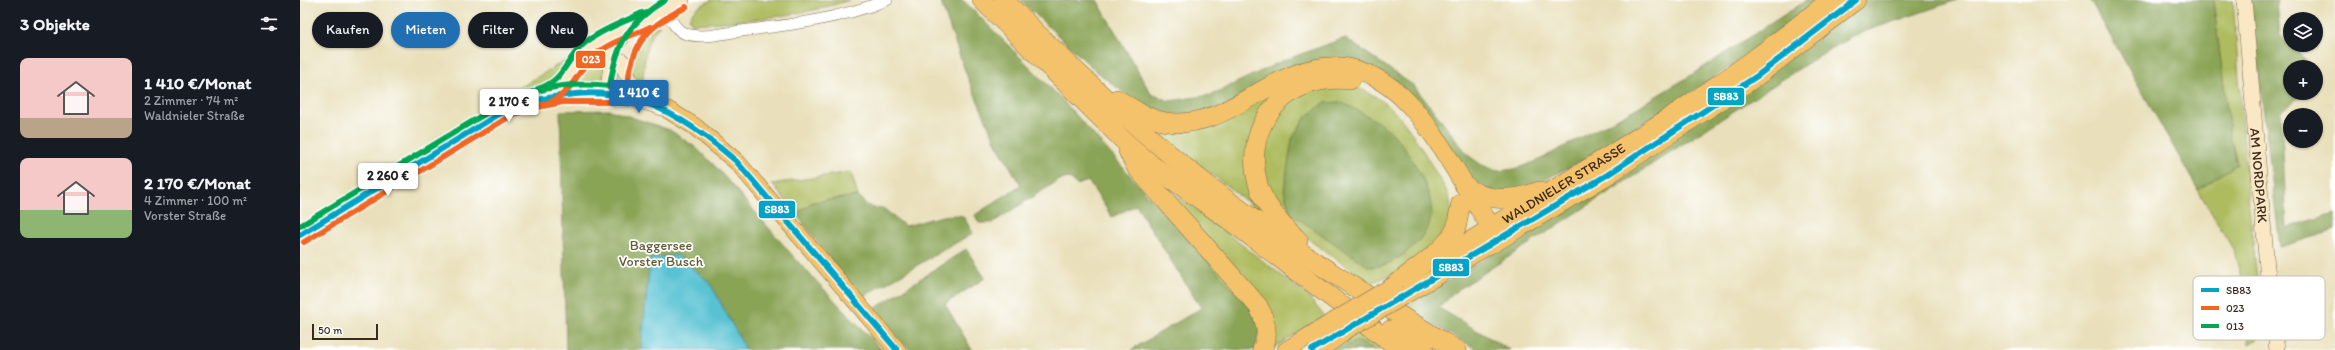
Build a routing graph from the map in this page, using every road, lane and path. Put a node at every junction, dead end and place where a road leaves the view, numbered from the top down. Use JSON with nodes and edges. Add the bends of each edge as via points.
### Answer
{"nodes":[{"id":1,"x":682,"y":0,"type":"edge"},
{"id":2,"x":887,"y":0,"type":"edge"},
{"id":3,"x":982,"y":0,"type":"edge"},
{"id":4,"x":1004,"y":0,"type":"edge"},
{"id":5,"x":1830,"y":0,"type":"edge"},
{"id":6,"x":1856,"y":0,"type":"edge"},
{"id":7,"x":2244,"y":0,"type":"edge"},
{"id":8,"x":664,"y":9,"type":"junction"},
{"id":9,"x":633,"y":27,"type":"junction"},
{"id":10,"x":1056,"y":53,"type":"junction"},
{"id":11,"x":622,"y":61,"type":"junction"},
{"id":12,"x":613,"y":94,"type":"junction"},
{"id":13,"x":550,"y":95,"type":"junction"},
{"id":14,"x":668,"y":110,"type":"junction"},
{"id":15,"x":1123,"y":140,"type":"junction"},
{"id":16,"x":1579,"y":174,"type":"junction"},
{"id":17,"x":1461,"y":183,"type":"junction"},
{"id":18,"x":1461,"y":203,"type":"junction"},
{"id":19,"x":300,"y":235,"type":"edge"},
{"id":20,"x":1488,"y":235,"type":"junction"},
{"id":21,"x":2268,"y":276,"type":"edge"},
{"id":22,"x":1322,"y":290,"type":"junction"},
{"id":23,"x":1400,"y":290,"type":"junction"},
{"id":24,"x":1367,"y":300,"type":"junction"},
{"id":25,"x":1337,"y":330,"type":"junction"},
{"id":26,"x":2276,"y":340,"type":"edge"},
{"id":27,"x":897,"y":350,"type":"edge"},
{"id":28,"x":1262,"y":350,"type":"edge"},
{"id":29,"x":1286,"y":350,"type":"edge"},
{"id":30,"x":1312,"y":350,"type":"edge"},
{"id":31,"x":1318,"y":350,"type":"edge"},
{"id":32,"x":1401,"y":350,"type":"edge"},
{"id":33,"x":1424,"y":350,"type":"edge"},
{"id":34,"x":1457,"y":350,"type":"edge"},
{"id":35,"x":2277,"y":350,"type":"edge"}],
"edges":[{"from":1,"to":8,"type":"main road"},
{"from":2,"to":8,"type":"street","via":[[814,22],[708,35],[685,33],[678,29]]},
{"from":3,"to":15,"type":"highway"},
{"from":4,"to":10,"type":"highway"},
{"from":5,"to":16,"type":"highway","name":"WALDNIELER STRASSE","via":[[1751,62]]},
{"from":6,"to":20,"type":"highway","name":"WALDNIELER STRASSE","via":[[1757,76],[1607,175]]},
{"from":7,"to":21,"type":"main road","name":"AM NORDPARK"},
{"from":8,"to":9,"type":"main road"},
{"from":8,"to":11,"type":"main road","via":[[632,39]]},
{"from":9,"to":12,"type":"main road","via":[[624,35],[614,52]]},
{"from":9,"to":13,"type":"main road","via":[[588,51],[566,84]]},
{"from":10,"to":17,"type":"highway","via":[[1088,74],[1132,109],[1149,118],[1167,122],[1196,121],[1219,114],[1301,71],[1319,66],[1354,70],[1386,84],[1414,110]]},
{"from":10,"to":24,"type":"highway","via":[[1138,129],[1197,176]]},
{"from":11,"to":12,"type":"main road"},
{"from":11,"to":14,"type":"main road","via":[[632,85],[655,97]]},
{"from":12,"to":13,"type":"main road","via":[[578,92]]},
{"from":12,"to":14,"type":"main road","via":[[634,98]]},
{"from":13,"to":19,"type":"main road","via":[[509,108]]},
{"from":14,"to":27,"type":"main road","via":[[700,130],[737,162]]},
{"from":15,"to":22,"type":"highway","via":[[1153,166]]},
{"from":15,"to":28,"type":"highway","via":[[1136,167],[1258,306],[1266,327],[1266,341]]},
{"from":16,"to":17,"type":"highway","via":[[1533,193],[1511,198],[1484,197]]},
{"from":16,"to":20,"type":"highway","name":"WALDNIELER STRASSE"},
{"from":17,"to":20,"type":"highway"},
{"from":18,"to":20,"type":"highway"},
{"from":18,"to":23,"type":"highway","via":[[1456,228]]},
{"from":18,"to":24,"type":"highway","via":[[1414,126],[1397,105],[1375,88],[1350,80],[1328,79],[1303,86],[1282,98],[1268,114],[1254,148],[1258,185],[1276,217],[1298,240]]},
{"from":20,"to":23,"type":"main road","name":"WALDNIELER STRASSE"},
{"from":22,"to":32,"type":"highway"},
{"from":22,"to":33,"type":"highway"},
{"from":23,"to":24,"type":"main road","name":"WALDNIELER STRASSE","bridge":true},
{"from":24,"to":25,"type":"main road","name":"WALDNIELER STRASSE","bridge":true},
{"from":24,"to":34,"type":"highway"},
{"from":25,"to":29,"type":"main road","name":"WALDNIELER STRASSE"},
{"from":25,"to":30,"type":"main road","name":"WALDNIELER STRASSE"},
{"from":25,"to":31,"type":"highway"},
{"from":26,"to":35,"type":"main road","name":"AM NORDPARK"}]}
